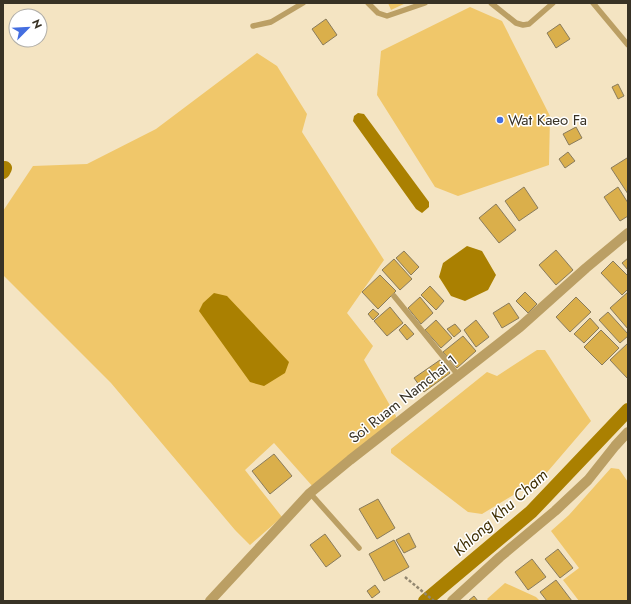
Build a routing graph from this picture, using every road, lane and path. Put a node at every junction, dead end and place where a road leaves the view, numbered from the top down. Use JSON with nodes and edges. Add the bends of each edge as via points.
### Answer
{"nodes":[{"id":1,"x":303,"y":3,"type":"edge"},
{"id":2,"x":368,"y":3,"type":"edge"},
{"id":3,"x":425,"y":3,"type":"edge"},
{"id":4,"x":491,"y":3,"type":"edge"},
{"id":5,"x":553,"y":3,"type":"edge"},
{"id":6,"x":593,"y":3,"type":"edge"},
{"id":7,"x":253,"y":26,"type":"dead end"},
{"id":8,"x":628,"y":45,"type":"edge"},
{"id":9,"x":628,"y":233,"type":"edge"},
{"id":10,"x":394,"y":296,"type":"dead end"},
{"id":11,"x":458,"y":376,"type":"junction"},
{"id":12,"x":628,"y":432,"type":"edge"},
{"id":13,"x":310,"y":493,"type":"junction"},
{"id":14,"x":359,"y":548,"type":"dead end"},
{"id":15,"x":405,"y":577,"type":"dead end"},
{"id":16,"x":210,"y":601,"type":"edge"},
{"id":17,"x":434,"y":601,"type":"edge"},
{"id":18,"x":452,"y":601,"type":"edge"}],
"edges":[{"from":1,"to":7,"type":"lane","via":[[271,22]]},
{"from":2,"to":3,"type":"lane","via":[[378,14],[387,16]]},
{"from":4,"to":5,"type":"lane","via":[[516,23],[523,25],[529,24]]},
{"from":6,"to":8,"type":"lane"},
{"from":9,"to":11,"type":"street","name":"Soi Ruam Namchai 1","via":[[520,327]]},
{"from":10,"to":11,"type":"lane"},
{"from":11,"to":13,"type":"street","name":"Soi Ruam Namchai 1"},
{"from":12,"to":18,"type":"street","via":[[588,480]]},
{"from":13,"to":14,"type":"lane"},
{"from":13,"to":16,"type":"street","name":"Soi Ruam Namchai 1"},
{"from":15,"to":17,"type":"path"}]}
